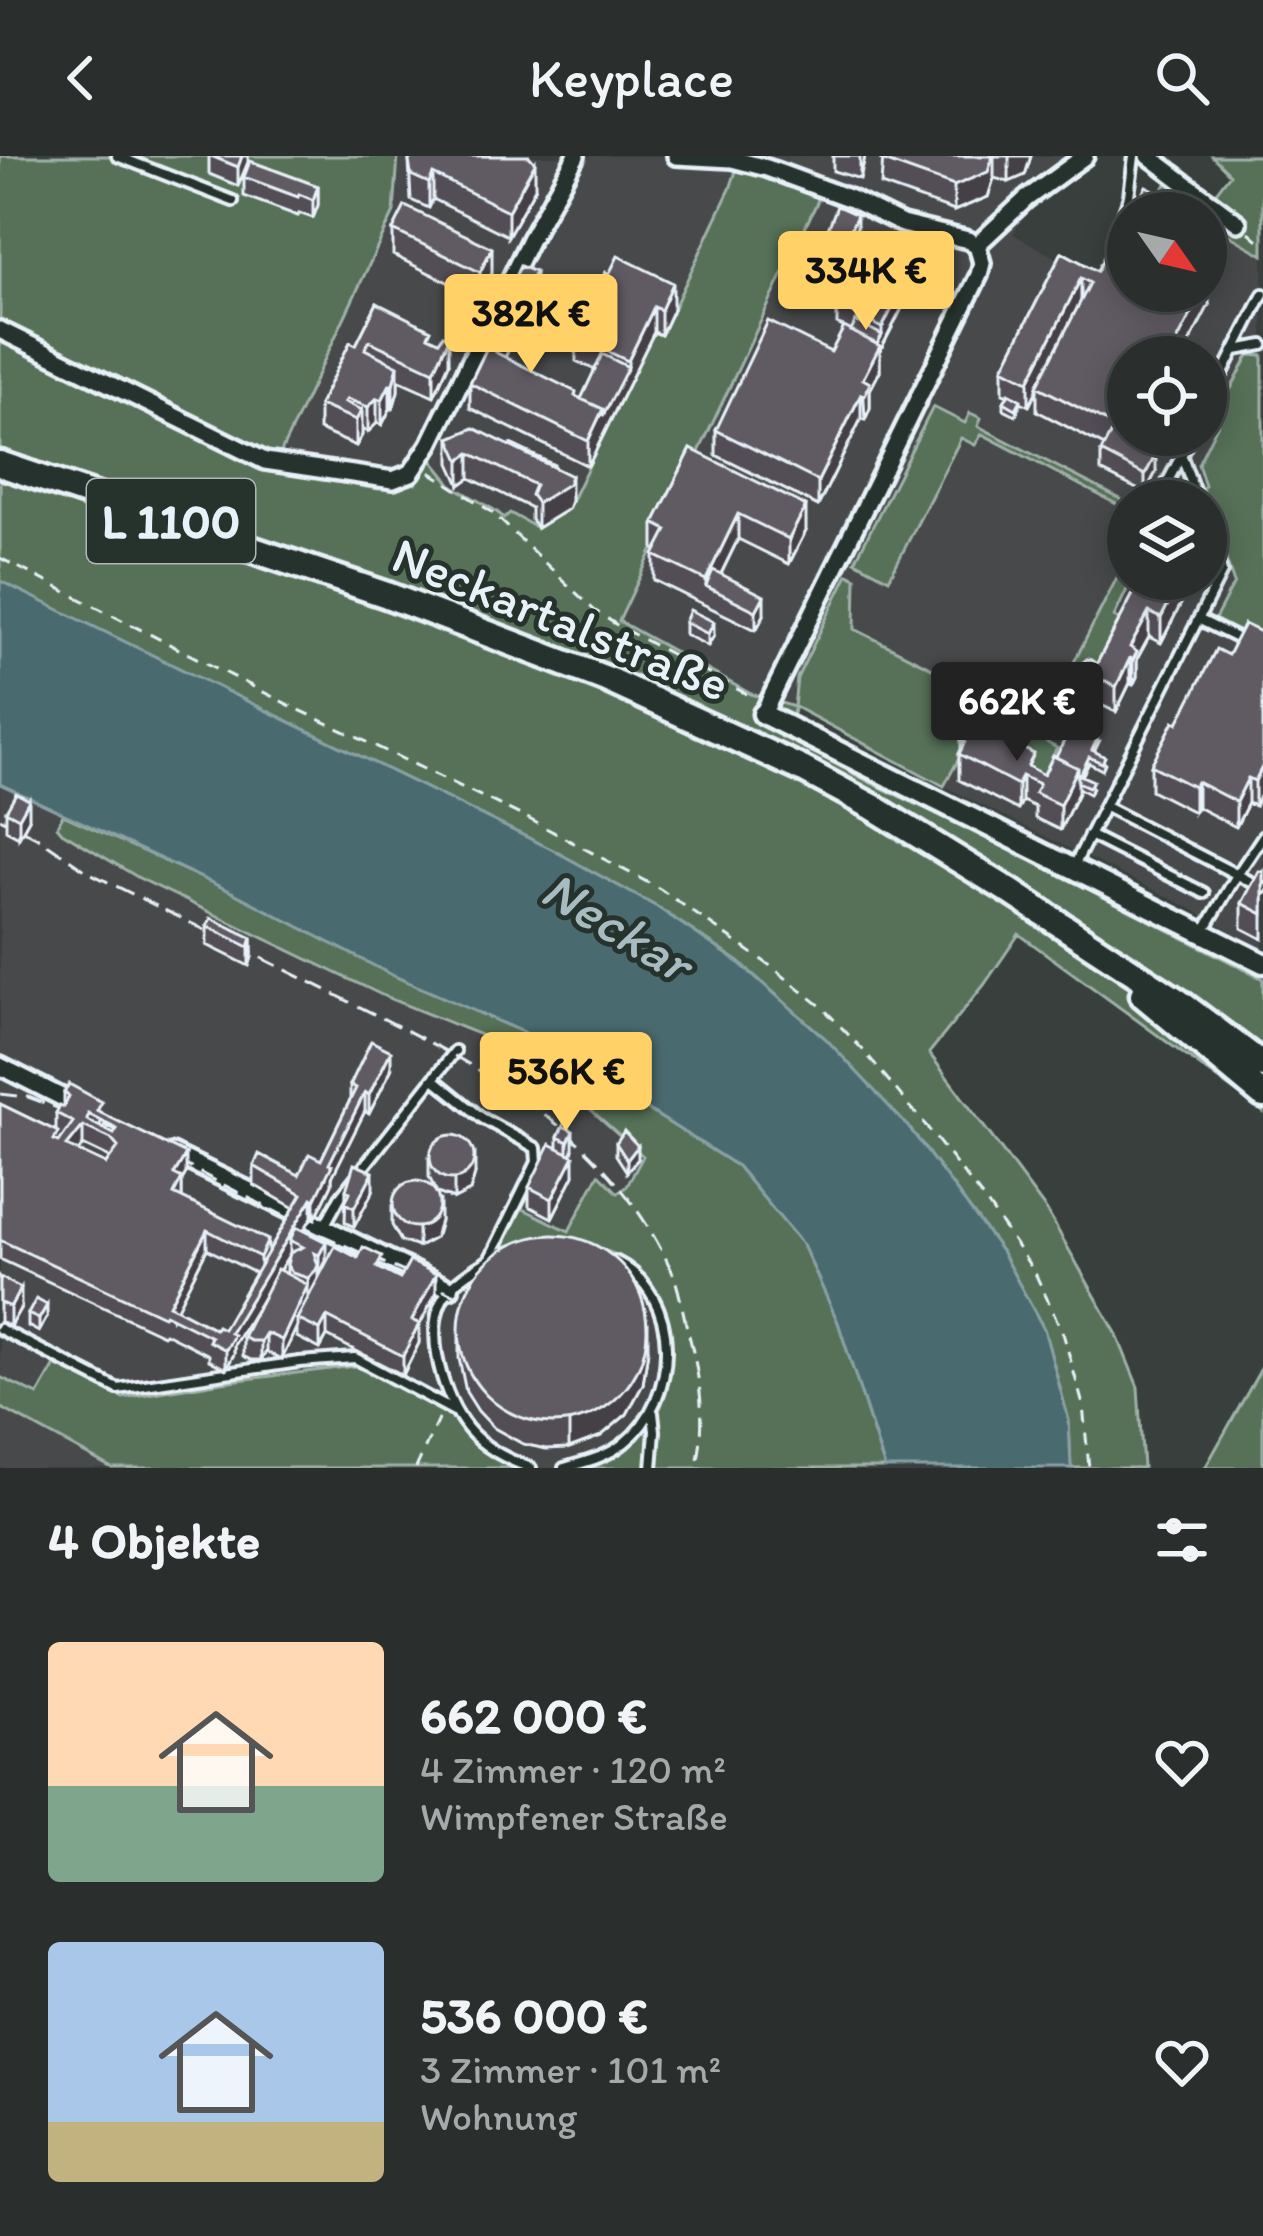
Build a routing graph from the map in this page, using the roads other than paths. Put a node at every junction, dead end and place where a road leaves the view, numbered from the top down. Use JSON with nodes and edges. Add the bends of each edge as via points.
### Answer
{"nodes":[{"id":1,"x":117,"y":156,"type":"edge"},
{"id":2,"x":576,"y":156,"type":"edge"},
{"id":3,"x":676,"y":156,"type":"edge"},
{"id":4,"x":1085,"y":156,"type":"edge"},
{"id":5,"x":1135,"y":156,"type":"edge"},
{"id":6,"x":1148,"y":156,"type":"edge"},
{"id":7,"x":769,"y":162,"type":"edge"},
{"id":8,"x":1130,"y":192,"type":"edge"},
{"id":9,"x":233,"y":201,"type":"dead end"},
{"id":10,"x":1238,"y":223,"type":"road end"},
{"id":11,"x":976,"y":245,"type":"junction"},
{"id":12,"x":1263,"y":294,"type":"edge"},
{"id":13,"x":0,"y":331,"type":"edge"},
{"id":14,"x":1263,"y":345,"type":"edge"},
{"id":15,"x":1234,"y":350,"type":"junction"},
{"id":16,"x":1227,"y":364,"type":"edge"},
{"id":17,"x":1181,"y":456,"type":"joint"},
{"id":18,"x":0,"y":464,"type":"edge"},
{"id":19,"x":1168,"y":480,"type":"edge"},
{"id":20,"x":1190,"y":480,"type":"edge"},
{"id":21,"x":1208,"y":600,"type":"edge"},
{"id":22,"x":1198,"y":619,"type":"junction"},
{"id":23,"x":1263,"y":650,"type":"edge"},
{"id":24,"x":766,"y":710,"type":"joint"},
{"id":25,"x":1104,"y":806,"type":"junction"},
{"id":26,"x":1089,"y":835,"type":"junction"},
{"id":27,"x":1263,"y":836,"type":"edge"},
{"id":28,"x":1073,"y":867,"type":"junction"},
{"id":29,"x":1237,"y":874,"type":"junction"},
{"id":30,"x":1263,"y":888,"type":"edge"},
{"id":31,"x":1204,"y":893,"type":"dead end"},
{"id":32,"x":1058,"y":925,"type":"junction"},
{"id":33,"x":1204,"y":932,"type":"junction"},
{"id":34,"x":1263,"y":963,"type":"edge"},
{"id":35,"x":1179,"y":1002,"type":"junction"},
{"id":36,"x":454,"y":1052,"type":"dead end"},
{"id":37,"x":1263,"y":1053,"type":"edge"},
{"id":38,"x":1263,"y":1065,"type":"edge"},
{"id":39,"x":0,"y":1066,"type":"edge"},
{"id":40,"x":434,"y":1079,"type":"junction"},
{"id":41,"x":1263,"y":1095,"type":"edge"},
{"id":42,"x":105,"y":1119,"type":"edge"},
{"id":43,"x":165,"y":1149,"type":"edge"},
{"id":44,"x":322,"y":1228,"type":"junction"},
{"id":45,"x":506,"y":1249,"type":"edge"},
{"id":46,"x":610,"y":1258,"type":"edge"},
{"id":47,"x":488,"y":1261,"type":"junction"},
{"id":48,"x":450,"y":1289,"type":"junction"},
{"id":49,"x":3,"y":1331,"type":"edge"},
{"id":50,"x":0,"y":1348,"type":"edge"},
{"id":51,"x":652,"y":1412,"type":"junction"},
{"id":52,"x":458,"y":1414,"type":"junction"},
{"id":53,"x":531,"y":1468,"type":"edge"},
{"id":54,"x":564,"y":1468,"type":"edge"},
{"id":55,"x":652,"y":1468,"type":"edge"}],
"edges":[{"from":1,"to":9,"type":"lane"},
{"from":2,"to":13,"type":"street","via":[[418,464],[393,480],[266,461]]},
{"from":3,"to":7,"type":"street"},
{"from":4,"to":11,"type":"street"},
{"from":5,"to":8,"type":"lane"},
{"from":6,"to":10,"type":"street"},
{"from":7,"to":11,"type":"street","via":[[902,224]]},
{"from":11,"to":24,"type":"street","via":[[982,263],[970,296]]},
{"from":12,"to":15,"type":"lane"},
{"from":14,"to":15,"type":"lane"},
{"from":15,"to":16,"type":"lane"},
{"from":17,"to":19,"type":"lane"},
{"from":17,"to":20,"type":"lane"},
{"from":18,"to":32,"type":"main road","name":"Neckartalstraße","number":"L 1100","via":[[606,679],[873,807]]},
{"from":21,"to":22,"type":"lane"},
{"from":22,"to":23,"type":"lane"},
{"from":22,"to":25,"type":"lane"},
{"from":24,"to":28,"type":"street"},
{"from":25,"to":26,"type":"lane"},
{"from":25,"to":29,"type":"lane"},
{"from":26,"to":28,"type":"lane"},
{"from":26,"to":31,"type":"lane"},
{"from":27,"to":29,"type":"lane"},
{"from":28,"to":33,"type":"street"},
{"from":29,"to":30,"type":"lane"},
{"from":29,"to":33,"type":"lane"},
{"from":32,"to":35,"type":"main road","name":"Neckartalstraße","number":"L 1100"},
{"from":32,"to":41,"type":"main road","name":"Neckartalstraße","number":"L 1100"},
{"from":33,"to":34,"type":"street"},
{"from":35,"to":37,"type":"lane","via":[[1201,1008]]},
{"from":35,"to":38,"type":"main road","name":"Neckartalstraße","number":"L 1100"},
{"from":36,"to":40,"type":"lane"},
{"from":39,"to":42,"type":"street"},
{"from":40,"to":44,"type":"lane"},
{"from":40,"to":47,"type":"lane","via":[[536,1148],[537,1162]]},
{"from":43,"to":44,"type":"street"},
{"from":44,"to":48,"type":"street"},
{"from":45,"to":47,"type":"lane"},
{"from":46,"to":51,"type":"lane","via":[[654,1300],[667,1339]]},
{"from":47,"to":48,"type":"lane"},
{"from":48,"to":52,"type":"lane","via":[[436,1317],[436,1354]]},
{"from":49,"to":50,"type":"lane"},
{"from":49,"to":52,"type":"lane","via":[[118,1389],[355,1358]]},
{"from":51,"to":54,"type":"lane","via":[[622,1445]]},
{"from":51,"to":55,"type":"lane"},
{"from":52,"to":53,"type":"lane","via":[[500,1457]]}]}
